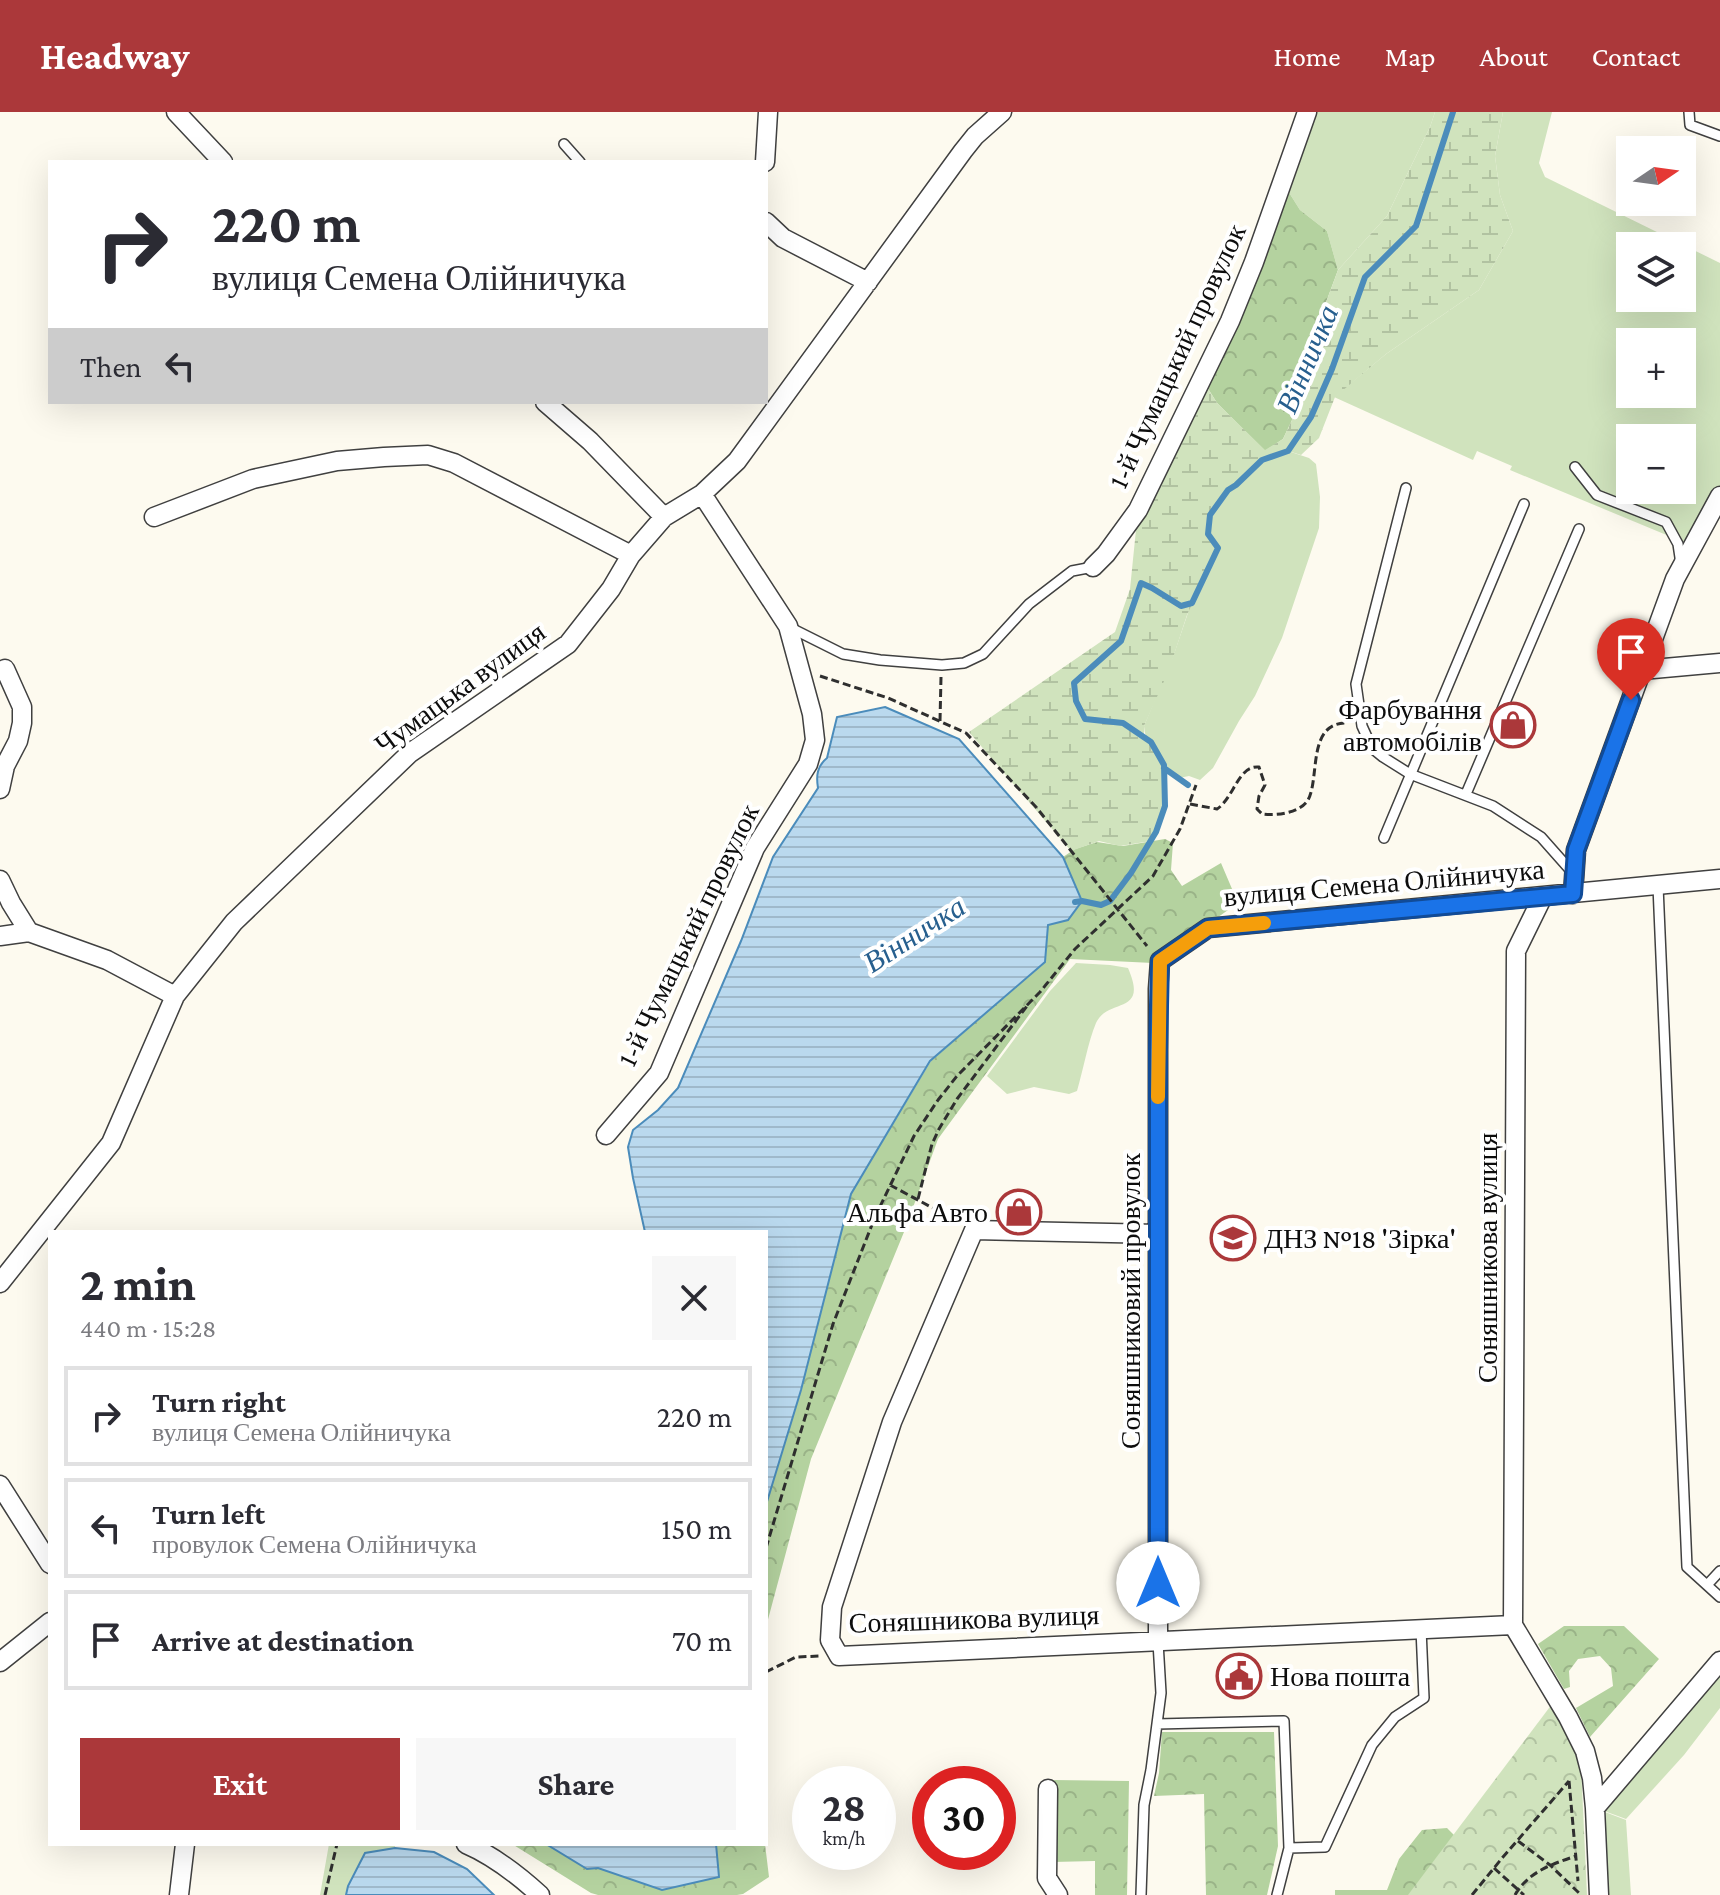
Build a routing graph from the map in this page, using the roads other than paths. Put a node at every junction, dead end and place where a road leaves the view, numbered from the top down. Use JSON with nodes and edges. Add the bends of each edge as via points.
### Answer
{"nodes":[{"id":1,"x":176,"y":112,"type":"edge"},
{"id":2,"x":768,"y":112,"type":"edge"},
{"id":3,"x":1002,"y":112,"type":"edge"},
{"id":4,"x":1307,"y":112,"type":"edge"},
{"id":5,"x":1689,"y":112,"type":"edge"},
{"id":6,"x":1720,"y":136,"type":"edge"},
{"id":7,"x":564,"y":144,"type":"dead end"},
{"id":8,"x":221,"y":160,"type":"edge"},
{"id":9,"x":578,"y":160,"type":"edge"},
{"id":10,"x":765,"y":160,"type":"edge"},
{"id":11,"x":768,"y":224,"type":"edge"},
{"id":12,"x":868,"y":282,"type":"junction"},
{"id":13,"x":547,"y":404,"type":"edge"},
{"id":14,"x":1575,"y":467,"type":"dead end"},
{"id":15,"x":1406,"y":488,"type":"dead end"},
{"id":16,"x":702,"y":494,"type":"junction"},
{"id":17,"x":1720,"y":496,"type":"edge"},
{"id":18,"x":1524,"y":504,"type":"dead end"},
{"id":19,"x":154,"y":517,"type":"dead end"},
{"id":20,"x":664,"y":517,"type":"junction"},
{"id":21,"x":1579,"y":529,"type":"dead end"},
{"id":22,"x":631,"y":555,"type":"junction"},
{"id":23,"x":1093,"y":567,"type":"joint"},
{"id":24,"x":1681,"y":568,"type":"junction"},
{"id":25,"x":788,"y":626,"type":"junction"},
{"id":26,"x":1720,"y":663,"type":"edge"},
{"id":27,"x":5,"y":669,"type":"dead end"},
{"id":28,"x":1642,"y":670,"type":"junction"},
{"id":29,"x":1410,"y":774,"type":"junction"},
{"id":30,"x":0,"y":789,"type":"edge"},
{"id":31,"x":1466,"y":794,"type":"junction"},
{"id":32,"x":1384,"y":838,"type":"dead end"},
{"id":33,"x":1720,"y":879,"type":"edge"},
{"id":34,"x":0,"y":880,"type":"edge"},
{"id":35,"x":1574,"y":884,"type":"junction"},
{"id":36,"x":1658,"y":886,"type":"junction"},
{"id":37,"x":1543,"y":896,"type":"junction"},
{"id":38,"x":29,"y":932,"type":"junction"},
{"id":39,"x":0,"y":936,"type":"edge"},
{"id":40,"x":1160,"y":961,"type":"joint"},
{"id":41,"x":175,"y":996,"type":"junction"},
{"id":42,"x":606,"y":1135,"type":"dead end"},
{"id":43,"x":1158,"y":1234,"type":"junction"},
{"id":44,"x":0,"y":1283,"type":"edge"},
{"id":45,"x":0,"y":1485,"type":"edge"},
{"id":46,"x":48,"y":1561,"type":"edge"},
{"id":47,"x":1720,"y":1571,"type":"edge"},
{"id":48,"x":1707,"y":1585,"type":"junction"},
{"id":49,"x":1720,"y":1597,"type":"edge"},
{"id":50,"x":48,"y":1624,"type":"edge"},
{"id":51,"x":1513,"y":1625,"type":"junction"},
{"id":52,"x":1421,"y":1629,"type":"junction"},
{"id":53,"x":1158,"y":1642,"type":"junction"},
{"id":54,"x":1720,"y":1661,"type":"edge"},
{"id":55,"x":0,"y":1662,"type":"edge"},
{"id":56,"x":1157,"y":1724,"type":"junction"},
{"id":57,"x":1048,"y":1789,"type":"dead end"},
{"id":58,"x":1595,"y":1808,"type":"junction"},
{"id":59,"x":185,"y":1846,"type":"edge"},
{"id":60,"x":471,"y":1846,"type":"edge"},
{"id":61,"x":1289,"y":1848,"type":"junction"},
{"id":62,"x":179,"y":1895,"type":"edge"},
{"id":63,"x":540,"y":1895,"type":"edge"},
{"id":64,"x":1058,"y":1895,"type":"edge"},
{"id":65,"x":1141,"y":1895,"type":"edge"},
{"id":66,"x":1277,"y":1895,"type":"edge"},
{"id":67,"x":1599,"y":1895,"type":"edge"}],
"edges":[{"from":1,"to":8,"type":"street"},
{"from":2,"to":10,"type":"street"},
{"from":3,"to":12,"type":"street","name":"Чумацька вулиця","via":[[975,136]]},
{"from":4,"to":23,"type":"street","name":"1-й Чумацький провулок","via":[[1230,321],[1138,510]]},
{"from":5,"to":6,"type":"lane","via":[[1690,125]]},
{"from":7,"to":9,"type":"lane"},
{"from":11,"to":12,"type":"street","via":[[783,238]]},
{"from":12,"to":16,"type":"street","name":"Чумацька вулиця","via":[[737,461]]},
{"from":13,"to":20,"type":"street"},
{"from":14,"to":24,"type":"lane","via":[[1597,495],[1666,522],[1678,544]]},
{"from":15,"to":29,"type":"lane","via":[[1356,684],[1362,726],[1372,748]]},
{"from":16,"to":20,"type":"street","name":"Чумацька вулиця"},
{"from":16,"to":25,"type":"street","name":"1-й Чумацький провулок"},
{"from":17,"to":24,"type":"street"},
{"from":18,"to":29,"type":"lane"},
{"from":19,"to":22,"type":"street","via":[[253,479],[337,461],[428,455],[454,463]]},
{"from":20,"to":22,"type":"street","name":"Чумацька вулиця"},
{"from":21,"to":31,"type":"lane"},
{"from":22,"to":41,"type":"street","name":"Чумацька вулиця","via":[[568,644],[410,753],[234,922]]},
{"from":23,"to":25,"type":"lane","via":[[1072,571],[1029,604],[983,654],[964,663],[843,654]]},
{"from":24,"to":28,"type":"street"},
{"from":25,"to":42,"type":"street","name":"1-й Чумацький провулок","via":[[812,714],[815,740],[808,764],[755,848],[659,1073]]},
{"from":26,"to":28,"type":"street"},
{"from":27,"to":30,"type":"street","via":[[22,707],[22,723]]},
{"from":28,"to":35,"type":"street","via":[[1576,850]]},
{"from":29,"to":31,"type":"lane"},
{"from":29,"to":32,"type":"lane"},
{"from":31,"to":35,"type":"lane","via":[[1541,837]]},
{"from":33,"to":36,"type":"street","name":"вулиця Семена Олійничука"},
{"from":34,"to":38,"type":"street"},
{"from":35,"to":36,"type":"street","name":"вулиця Семена Олійничука"},
{"from":35,"to":37,"type":"street","name":"вулиця Семена Олійничука"},
{"from":36,"to":48,"type":"lane","via":[[1687,1567]]},
{"from":37,"to":40,"type":"street","name":"вулиця Семена Олійничука","via":[[1208,928]]},
{"from":37,"to":51,"type":"street","name":"Соняшникова вулиця","via":[[1516,951]]},
{"from":38,"to":39,"type":"street"},
{"from":38,"to":41,"type":"street","via":[[107,960]]},
{"from":40,"to":43,"type":"street","name":"Соняшниковий провулок"},
{"from":41,"to":44,"type":"street","name":"Чумацька вулиця","via":[[111,1143]]},
{"from":43,"to":53,"type":"street","name":"Соняшниковий провулок"},
{"from":43,"to":53,"type":"street","name":"Соняшникова вулиця","via":[[974,1230],[892,1422],[832,1607],[830,1640],[839,1656]]},
{"from":45,"to":46,"type":"street"},
{"from":47,"to":48,"type":"lane"},
{"from":48,"to":49,"type":"lane"},
{"from":50,"to":55,"type":"street"},
{"from":51,"to":52,"type":"street","name":"Соняшникова вулиця"},
{"from":51,"to":58,"type":"street","via":[[1585,1751]]},
{"from":52,"to":53,"type":"street","name":"Соняшникова вулиця"},
{"from":52,"to":61,"type":"lane","via":[[1424,1698],[1395,1717],[1372,1745],[1325,1847]]},
{"from":53,"to":56,"type":"lane"},
{"from":54,"to":58,"type":"street"},
{"from":56,"to":61,"type":"lane","via":[[1284,1721]]},
{"from":56,"to":65,"type":"lane","via":[[1144,1805]]},
{"from":57,"to":64,"type":"street","via":[[1047,1878]]},
{"from":58,"to":67,"type":"street"},
{"from":59,"to":62,"type":"street"},
{"from":60,"to":63,"type":"street","via":[[514,1871]]},
{"from":61,"to":66,"type":"lane"}]}
